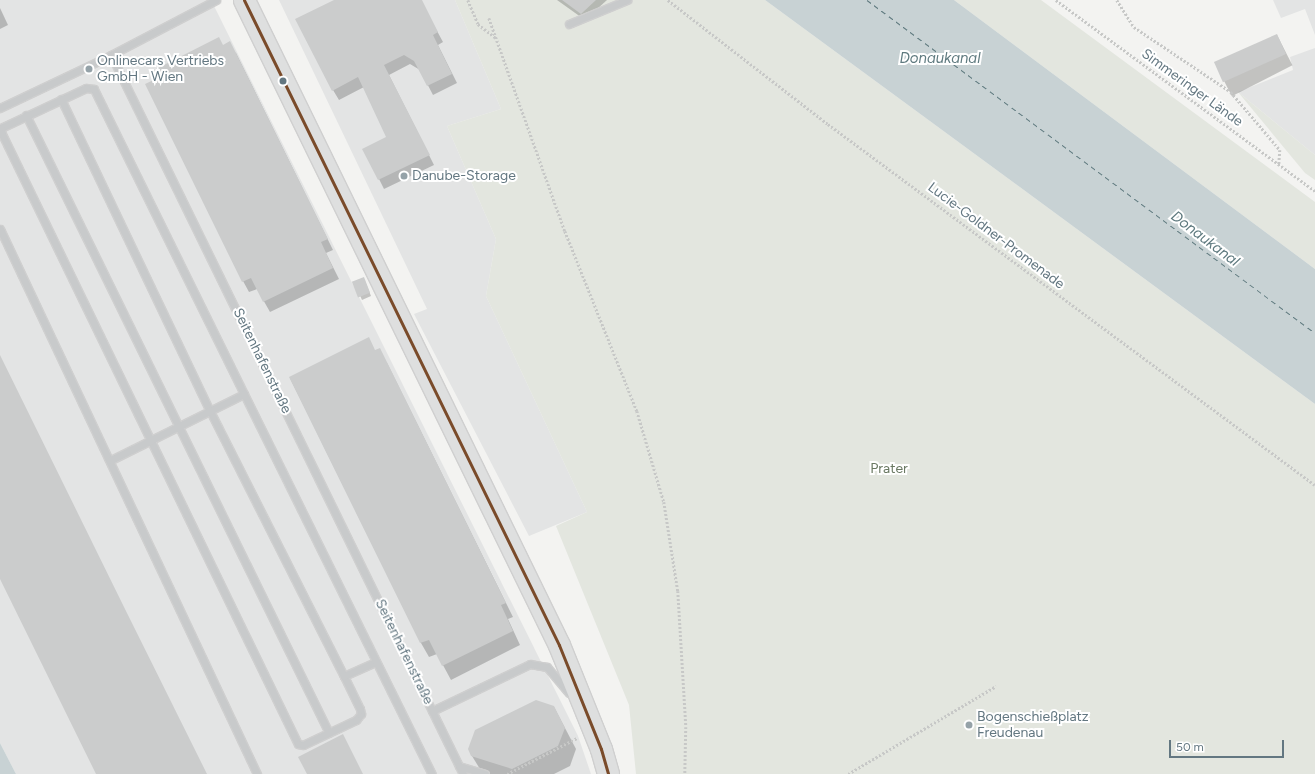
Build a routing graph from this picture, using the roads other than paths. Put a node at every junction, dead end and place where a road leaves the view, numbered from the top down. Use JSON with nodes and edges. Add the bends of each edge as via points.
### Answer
{"nodes":[{"id":1,"x":216,"y":0,"type":"edge"},
{"id":2,"x":244,"y":0,"type":"edge"},
{"id":3,"x":627,"y":0,"type":"edge"},
{"id":4,"x":569,"y":24,"type":"dead end"},
{"id":5,"x":111,"y":55,"type":"junction"},
{"id":6,"x":61,"y":99,"type":"junction"},
{"id":7,"x":0,"y":108,"type":"edge"},
{"id":8,"x":26,"y":115,"type":"junction"},
{"id":9,"x":0,"y":229,"type":"edge"},
{"id":10,"x":244,"y":394,"type":"junction"},
{"id":11,"x":210,"y":411,"type":"junction"},
{"id":12,"x":177,"y":426,"type":"junction"},
{"id":13,"x":149,"y":439,"type":"junction"},
{"id":14,"x":111,"y":460,"type":"junction"},
{"id":15,"x":376,"y":662,"type":"junction"},
{"id":16,"x":344,"y":676,"type":"junction"},
{"id":17,"x":432,"y":711,"type":"junction"},
{"id":18,"x":329,"y":733,"type":"junction"},
{"id":19,"x":459,"y":766,"type":"junction"},
{"id":20,"x":257,"y":774,"type":"edge"},
{"id":21,"x":432,"y":774,"type":"edge"},
{"id":22,"x":463,"y":774,"type":"edge"},
{"id":23,"x":485,"y":774,"type":"edge"},
{"id":24,"x":608,"y":774,"type":"edge"}],
"edges":[{"from":1,"to":5,"type":"lane"},
{"from":2,"to":24,"type":"main road","via":[[559,645],[601,749]]},
{"from":3,"to":4,"type":"lane"},
{"from":5,"to":7,"type":"lane"},
{"from":5,"to":17,"type":"lane","name":"Seitenhafenstraße"},
{"from":6,"to":8,"type":"lane"},
{"from":6,"to":10,"type":"lane","via":[[86,88],[94,89]]},
{"from":6,"to":11,"type":"lane"},
{"from":8,"to":12,"type":"lane"},
{"from":8,"to":13,"type":"lane","via":[[1,128],[2,134]]},
{"from":9,"to":14,"type":"lane"},
{"from":10,"to":11,"type":"lane"},
{"from":10,"to":15,"type":"lane"},
{"from":11,"to":12,"type":"lane"},
{"from":11,"to":16,"type":"lane"},
{"from":12,"to":13,"type":"lane"},
{"from":12,"to":18,"type":"lane"},
{"from":13,"to":14,"type":"lane"},
{"from":13,"to":18,"type":"lane","via":[[222,582],[298,744],[303,745]]},
{"from":14,"to":20,"type":"lane"},
{"from":15,"to":16,"type":"lane"},
{"from":15,"to":21,"type":"lane"},
{"from":16,"to":18,"type":"lane","via":[[361,714],[356,720]]},
{"from":17,"to":19,"type":"lane","name":"Seitenhafenstraße"},
{"from":17,"to":24,"type":"lane","via":[[530,664],[547,667],[569,692],[592,747]]},
{"from":19,"to":22,"type":"lane","name":"Seitenhafenstraße"},
{"from":19,"to":23,"type":"lane"}]}
